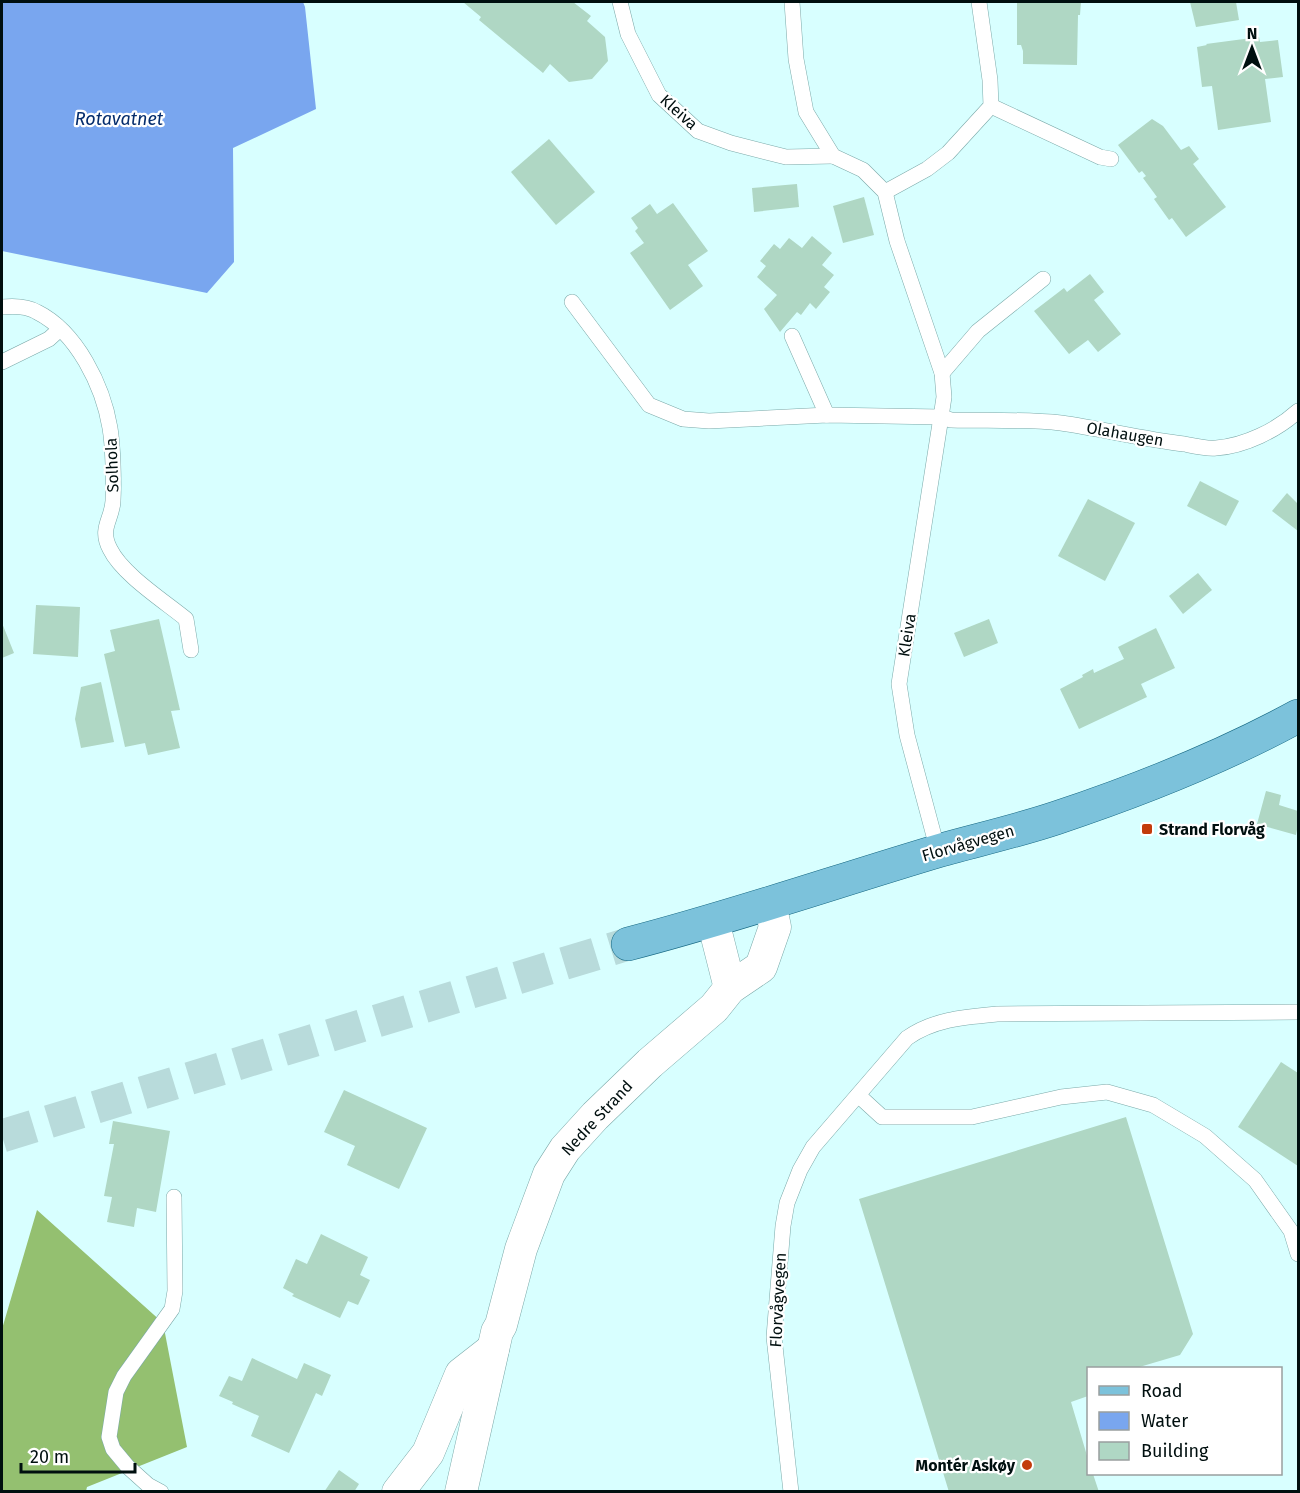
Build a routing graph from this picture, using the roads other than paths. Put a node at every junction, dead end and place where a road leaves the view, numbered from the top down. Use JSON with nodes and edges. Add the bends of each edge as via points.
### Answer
{"nodes":[{"id":1,"x":620,"y":2,"type":"edge"},
{"id":2,"x":792,"y":2,"type":"edge"},
{"id":3,"x":980,"y":2,"type":"edge"},
{"id":4,"x":991,"y":106,"type":"junction"},
{"id":5,"x":833,"y":156,"type":"junction"},
{"id":6,"x":1112,"y":159,"type":"dead end"},
{"id":7,"x":885,"y":192,"type":"junction"},
{"id":8,"x":1043,"y":279,"type":"dead end"},
{"id":9,"x":572,"y":302,"type":"dead end"},
{"id":10,"x":2,"y":307,"type":"edge"},
{"id":11,"x":60,"y":329,"type":"junction"},
{"id":12,"x":792,"y":336,"type":"dead end"},
{"id":13,"x":2,"y":362,"type":"edge"},
{"id":14,"x":942,"y":373,"type":"junction"},
{"id":15,"x":1299,"y":411,"type":"edge"},
{"id":16,"x":827,"y":415,"type":"junction"},
{"id":17,"x":941,"y":417,"type":"junction"},
{"id":18,"x":191,"y":650,"type":"dead end"},
{"id":19,"x":1299,"y":716,"type":"edge"},
{"id":20,"x":938,"y":851,"type":"junction"},
{"id":21,"x":770,"y":903,"type":"junction"},
{"id":22,"x":713,"y":921,"type":"junction"},
{"id":23,"x":628,"y":944,"type":"tunnel mouth"},
{"id":24,"x":730,"y":988,"type":"junction"},
{"id":25,"x":1299,"y":1012,"type":"edge"},
{"id":26,"x":858,"y":1095,"type":"junction"},
{"id":27,"x":174,"y":1197,"type":"dead end"},
{"id":28,"x":1299,"y":1254,"type":"edge"},
{"id":29,"x":493,"y":1349,"type":"junction"},
{"id":30,"x":161,"y":1491,"type":"edge"},
{"id":31,"x":398,"y":1491,"type":"edge"},
{"id":32,"x":461,"y":1491,"type":"edge"},
{"id":33,"x":791,"y":1491,"type":"edge"}],
"edges":[{"from":1,"to":5,"type":"lane","name":"Kleiva","via":[[628,34],[658,95],[698,131],[786,157]]},
{"from":2,"to":5,"type":"lane","via":[[796,59],[806,112]]},
{"from":3,"to":4,"type":"lane"},
{"from":4,"to":6,"type":"lane"},
{"from":4,"to":7,"type":"lane","via":[[948,153]]},
{"from":5,"to":7,"type":"lane","name":"Kleiva","via":[[863,170]]},
{"from":7,"to":14,"type":"lane","name":"Kleiva","via":[[897,241]]},
{"from":8,"to":14,"type":"lane","via":[[978,331]]},
{"from":9,"to":16,"type":"lane","via":[[650,405],[683,419],[710,421]]},
{"from":10,"to":11,"type":"lane","name":"Solhola","via":[[37,311]]},
{"from":11,"to":13,"type":"lane"},
{"from":11,"to":18,"type":"lane","name":"Solhola","via":[[96,378],[110,428],[113,503],[104,530],[109,548],[140,582],[186,619]]},
{"from":12,"to":16,"type":"lane"},
{"from":14,"to":17,"type":"lane","name":"Kleiva"},
{"from":15,"to":17,"type":"lane","name":"Olahaugen","via":[[1272,430],[1215,448],[1058,423]]},
{"from":16,"to":17,"type":"lane"},
{"from":17,"to":20,"type":"lane","name":"Kleiva","via":[[899,684],[907,735]]},
{"from":19,"to":20,"type":"main road","name":"Florvågvegen","via":[[1180,774],[1054,819]]},
{"from":20,"to":21,"type":"main road","name":"Florvågvegen"},
{"from":21,"to":22,"type":"main road","name":"Florvågvegen"},
{"from":21,"to":24,"type":"street","name":"Nedre Strand","via":[[775,927],[761,967]]},
{"from":22,"to":23,"type":"main road","name":"Florvågvegen"},
{"from":22,"to":24,"type":"street"},
{"from":24,"to":29,"type":"street","name":"Nedre Strand","via":[[714,1008],[595,1116],[565,1149],[549,1174],[521,1249]]},
{"from":25,"to":26,"type":"lane","name":"Florvågvegen","via":[[1049,1012],[955,1018],[920,1029],[907,1038]]},
{"from":26,"to":28,"type":"lane","via":[[882,1117],[972,1117],[1061,1097],[1107,1092],[1153,1105],[1205,1136],[1255,1180],[1291,1231]]},
{"from":26,"to":33,"type":"lane","name":"Florvågvegen","via":[[826,1130],[800,1170],[783,1226],[774,1337]]},
{"from":27,"to":30,"type":"lane","via":[[172,1309],[116,1392],[110,1437],[113,1449],[128,1467]]},
{"from":29,"to":31,"type":"street","via":[[462,1374],[428,1453]]},
{"from":29,"to":32,"type":"street","name":"Nedre Strand"}]}
